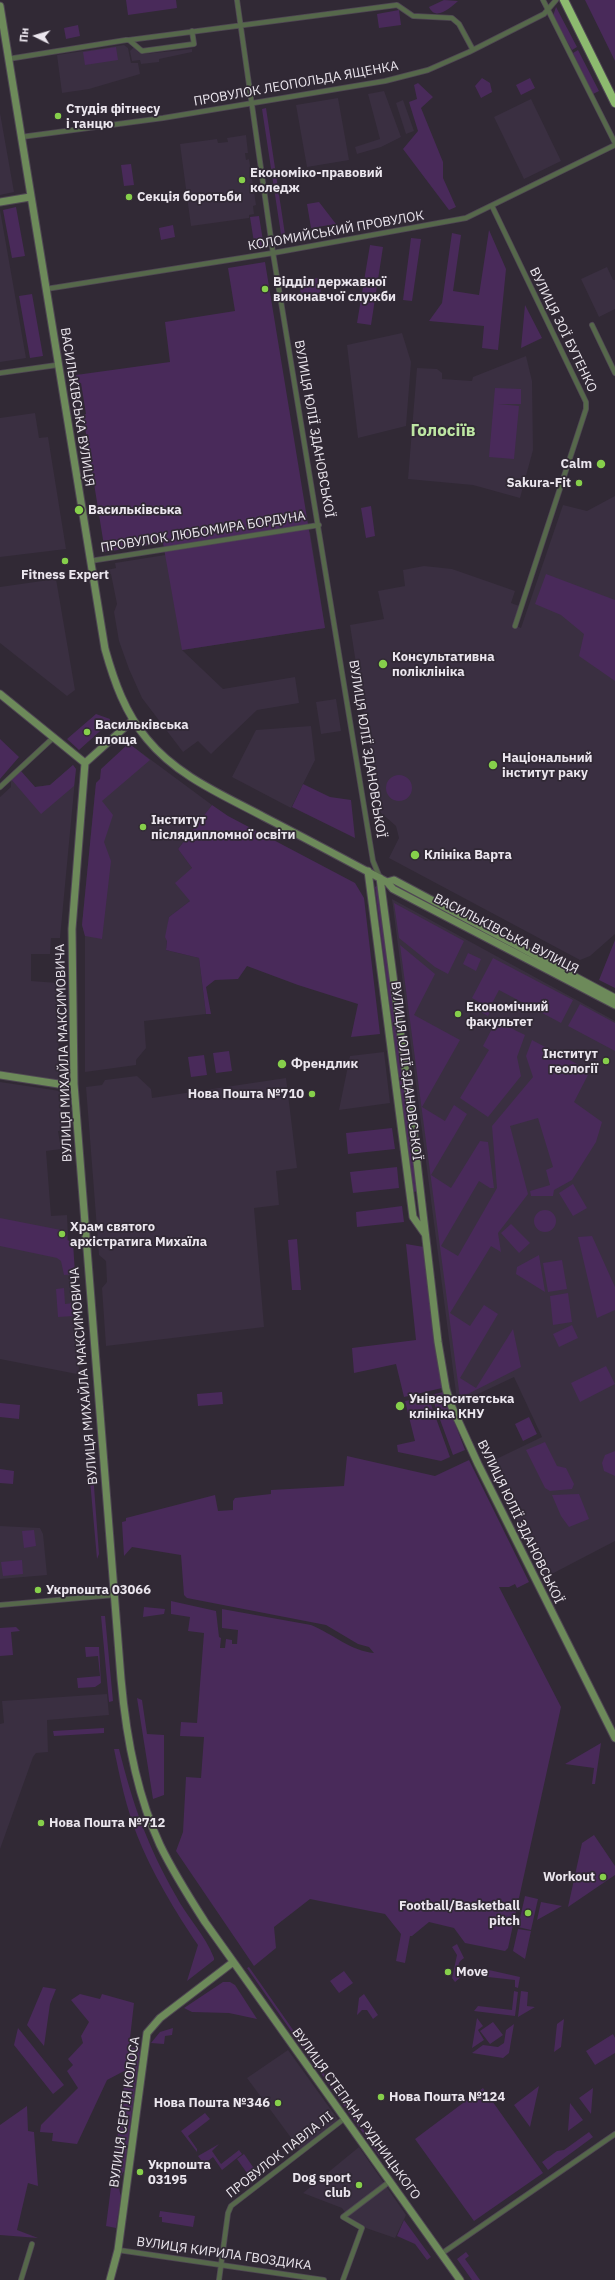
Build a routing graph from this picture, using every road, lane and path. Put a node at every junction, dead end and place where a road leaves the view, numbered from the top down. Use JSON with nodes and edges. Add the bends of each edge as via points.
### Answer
{"nodes":[{"id":1,"x":237,"y":0,"type":"edge"},
{"id":2,"x":543,"y":0,"type":"edge"},
{"id":3,"x":556,"y":0,"type":"edge"},
{"id":4,"x":564,"y":0,"type":"edge"},
{"id":5,"x":0,"y":6,"type":"edge"},
{"id":6,"x":548,"y":11,"type":"junction"},
{"id":7,"x":241,"y":24,"type":"junction"},
{"id":8,"x":192,"y":31,"type":"junction"},
{"id":9,"x":129,"y":40,"type":"junction"},
{"id":10,"x":473,"y":50,"type":"junction"},
{"id":11,"x":8,"y":59,"type":"junction"},
{"id":12,"x":615,"y":102,"type":"edge"},
{"id":13,"x":251,"y":104,"type":"junction"},
{"id":14,"x":21,"y":137,"type":"junction"},
{"id":15,"x":615,"y":144,"type":"edge"},
{"id":16,"x":30,"y":197,"type":"junction"},
{"id":17,"x":0,"y":202,"type":"edge"},
{"id":18,"x":492,"y":206,"type":"junction"},
{"id":19,"x":273,"y":253,"type":"junction"},
{"id":20,"x":46,"y":289,"type":"junction"},
{"id":21,"x":592,"y":325,"type":"dead end"},
{"id":22,"x":57,"y":364,"type":"junction"},
{"id":23,"x":0,"y":373,"type":"edge"},
{"id":24,"x":615,"y":374,"type":"edge"},
{"id":25,"x":319,"y":524,"type":"junction"},
{"id":26,"x":90,"y":561,"type":"junction"},
{"id":27,"x":515,"y":626,"type":"dead end"},
{"id":28,"x":0,"y":694,"type":"edge"},
{"id":29,"x":132,"y":720,"type":"junction"},
{"id":30,"x":54,"y":737,"type":"junction"},
{"id":31,"x":85,"y":762,"type":"junction"},
{"id":32,"x":0,"y":787,"type":"edge"},
{"id":33,"x":373,"y":861,"type":"junction"},
{"id":34,"x":368,"y":871,"type":"junction"},
{"id":35,"x":380,"y":878,"type":"junction"},
{"id":36,"x":387,"y":882,"type":"junction"},
{"id":37,"x":615,"y":998,"type":"edge"},
{"id":38,"x":615,"y":1005,"type":"edge"},
{"id":39,"x":0,"y":1075,"type":"edge"},
{"id":40,"x":74,"y":1084,"type":"junction"},
{"id":41,"x":425,"y":1234,"type":"junction"},
{"id":42,"x":114,"y":1595,"type":"junction"},
{"id":43,"x":0,"y":1606,"type":"edge"},
{"id":44,"x":615,"y":1738,"type":"edge"},
{"id":45,"x":232,"y":1963,"type":"junction"},
{"id":46,"x":344,"y":2118,"type":"junction"},
{"id":47,"x":615,"y":2134,"type":"edge"},
{"id":48,"x":386,"y":2185,"type":"junction"},
{"id":49,"x":32,"y":2244,"type":"dead end"},
{"id":50,"x":120,"y":2250,"type":"junction"},
{"id":51,"x":441,"y":2254,"type":"junction"},
{"id":52,"x":221,"y":2266,"type":"junction"},
{"id":53,"x":21,"y":2280,"type":"edge"},
{"id":54,"x":110,"y":2280,"type":"edge"},
{"id":55,"x":219,"y":2280,"type":"edge"},
{"id":56,"x":324,"y":2280,"type":"edge"},
{"id":57,"x":343,"y":2280,"type":"edge"},
{"id":58,"x":460,"y":2280,"type":"edge"}],
"edges":[{"from":1,"to":7,"type":"street","name":"ВУЛИЦЯ ЮЛІЇ ЗДАНОВСЬКОЇ"},
{"from":2,"to":6,"type":"street"},
{"from":3,"to":6,"type":"street","name":"ПРОВУЛОК ЛЕОПОЛЬДА ЯЩЕНКА"},
{"from":4,"to":12,"type":"highway"},
{"from":5,"to":11,"type":"main road","name":"ВАСИЛЬКІВСЬКА ВУЛИЦЯ"},
{"from":6,"to":10,"type":"street","name":"ПРОВУЛОК ЛЕОПОЛЬДА ЯЩЕНКА"},
{"from":6,"to":15,"type":"street"},
{"from":7,"to":8,"type":"street"},
{"from":7,"to":10,"type":"street","via":[[397,5],[413,16],[452,18],[460,24]]},
{"from":7,"to":13,"type":"street","name":"ВУЛИЦЯ ЮЛІЇ ЗДАНОВСЬКОЇ"},
{"from":8,"to":9,"type":"street"},
{"from":8,"to":9,"type":"street","via":[[194,44],[142,51]]},
{"from":9,"to":11,"type":"street"},
{"from":10,"to":13,"type":"street","name":"ПРОВУЛОК ЛЕОПОЛЬДА ЯЩЕНКА","via":[[428,70],[385,81]]},
{"from":11,"to":14,"type":"main road","name":"ВАСИЛЬКІВСЬКА ВУЛИЦЯ"},
{"from":13,"to":14,"type":"street","name":"ПРОВУЛОК ЛЕОПОЛЬДА ЯЩЕНКА"},
{"from":13,"to":19,"type":"street","name":"ВУЛИЦЯ ЮЛІЇ ЗДАНОВСЬКОЇ"},
{"from":14,"to":16,"type":"main road","name":"ВАСИЛЬКІВСЬКА ВУЛИЦЯ"},
{"from":15,"to":18,"type":"street","name":"КОЛОМИЙСЬКИЙ ПРОВУЛОК"},
{"from":16,"to":17,"type":"main road"},
{"from":16,"to":20,"type":"main road","name":"ВАСИЛЬКІВСЬКА ВУЛИЦЯ"},
{"from":18,"to":19,"type":"street","name":"КОЛОМИЙСЬКИЙ ПРОВУЛОК","via":[[466,218]]},
{"from":18,"to":27,"type":"street","name":"ВУЛИЦЯ ЗОЇ БУТЕНКО","via":[[586,402],[586,409]]},
{"from":19,"to":20,"type":"street","name":"КОЛОМИЙСЬКИЙ ПРОВУЛОК"},
{"from":19,"to":25,"type":"street","name":"ВУЛИЦЯ ЮЛІЇ ЗДАНОВСЬКОЇ"},
{"from":20,"to":22,"type":"main road","name":"ВАСИЛЬКІВСЬКА ВУЛИЦЯ"},
{"from":21,"to":24,"type":"street"},
{"from":22,"to":23,"type":"street"},
{"from":22,"to":26,"type":"main road","name":"ВАСИЛЬКІВСЬКА ВУЛИЦЯ"},
{"from":25,"to":26,"type":"street","name":"ПРОВУЛОК ЛЮБОМИРА БОРДУНА"},
{"from":25,"to":33,"type":"street","name":"ВУЛИЦЯ ЮЛІЇ ЗДАНОВСЬКОЇ"},
{"from":26,"to":29,"type":"main road","name":"ВАСИЛЬКІВСЬКА ВУЛИЦЯ","via":[[105,649],[119,692]]},
{"from":28,"to":30,"type":"main road"},
{"from":29,"to":31,"type":"main road"},
{"from":29,"to":34,"type":"main road","name":"ВАСИЛЬКІВСЬКА ВУЛИЦЯ","via":[[156,749],[183,772]]},
{"from":30,"to":31,"type":"main road"},
{"from":30,"to":32,"type":"street"},
{"from":31,"to":40,"type":"main road","name":"ВУЛИЦЯ МИХАЙЛА МАКСИМОВИЧА","via":[[72,929]]},
{"from":33,"to":34,"type":"street"},
{"from":33,"to":35,"type":"street","name":"ВУЛИЦЯ ЮЛІЇ ЗДАНОВСЬКОЇ"},
{"from":34,"to":35,"type":"main road","name":"ВАСИЛЬКІВСЬКА ВУЛИЦЯ"},
{"from":34,"to":41,"type":"main road","name":"ВУЛИЦЯ ЮЛІЇ ЗДАНОВСЬКОЇ","via":[[413,1217]]},
{"from":35,"to":36,"type":"main road","name":"ВАСИЛЬКІВСЬКА ВУЛИЦЯ"},
{"from":35,"to":41,"type":"main road","name":"ВУЛИЦЯ ЮЛІЇ ЗДАНОВСЬКОЇ"},
{"from":36,"to":37,"type":"main road","name":"ВАСИЛЬКІВСЬКА ВУЛИЦЯ","via":[[394,880]]},
{"from":36,"to":38,"type":"main road","name":"ВАСИЛЬКІВСЬКА ВУЛИЦЯ","via":[[393,889]]},
{"from":39,"to":40,"type":"main road"},
{"from":40,"to":42,"type":"main road","name":"ВУЛИЦЯ МИХАЙЛА МАКСИМОВИЧА"},
{"from":41,"to":44,"type":"main road","name":"ВУЛИЦЯ ЮЛІЇ ЗДАНОВСЬКОЇ","via":[[438,1342],[451,1405]]},
{"from":42,"to":43,"type":"street"},
{"from":42,"to":45,"type":"main road","name":"ВУЛИЦЯ МИХАЙЛА МАКСИМОВИЧА","via":[[124,1713],[131,1756],[142,1796],[170,1865]]},
{"from":45,"to":46,"type":"main road","name":"ВУЛИЦЯ СТЕПАНА РУДНИЦЬКОГО"},
{"from":45,"to":50,"type":"main road","name":"ВУЛИЦЯ СЕРГІЯ КОЛОСА","via":[[160,2018],[147,2033]]},
{"from":46,"to":48,"type":"main road","name":"ВУЛИЦЯ СТЕПАНА РУДНИЦЬКОГО"},
{"from":46,"to":52,"type":"street","name":"ПРОВУЛОК ПАВЛА ЛІ","via":[[231,2206]]},
{"from":47,"to":51,"type":"street"},
{"from":48,"to":51,"type":"main road","name":"ВУЛИЦЯ СТЕПАНА РУДНИЦЬКОГО"},
{"from":48,"to":57,"type":"street","via":[[343,2217],[362,2228]]},
{"from":49,"to":53,"type":"street"},
{"from":50,"to":52,"type":"street","name":"ВУЛИЦЯ КИРИЛА ГВОЗДИКА"},
{"from":50,"to":54,"type":"main road","name":"ВУЛИЦЯ СЕРГІЯ КОЛОСА"},
{"from":51,"to":58,"type":"main road","name":"ВУЛИЦЯ СТЕПАНА РУДНИЦЬКОГО"},
{"from":52,"to":55,"type":"street","name":"ПРОВУЛОК ПАВЛА ЛІ"},
{"from":52,"to":56,"type":"street","name":"ВУЛИЦЯ КИРИЛА ГВОЗДИКА"}]}
